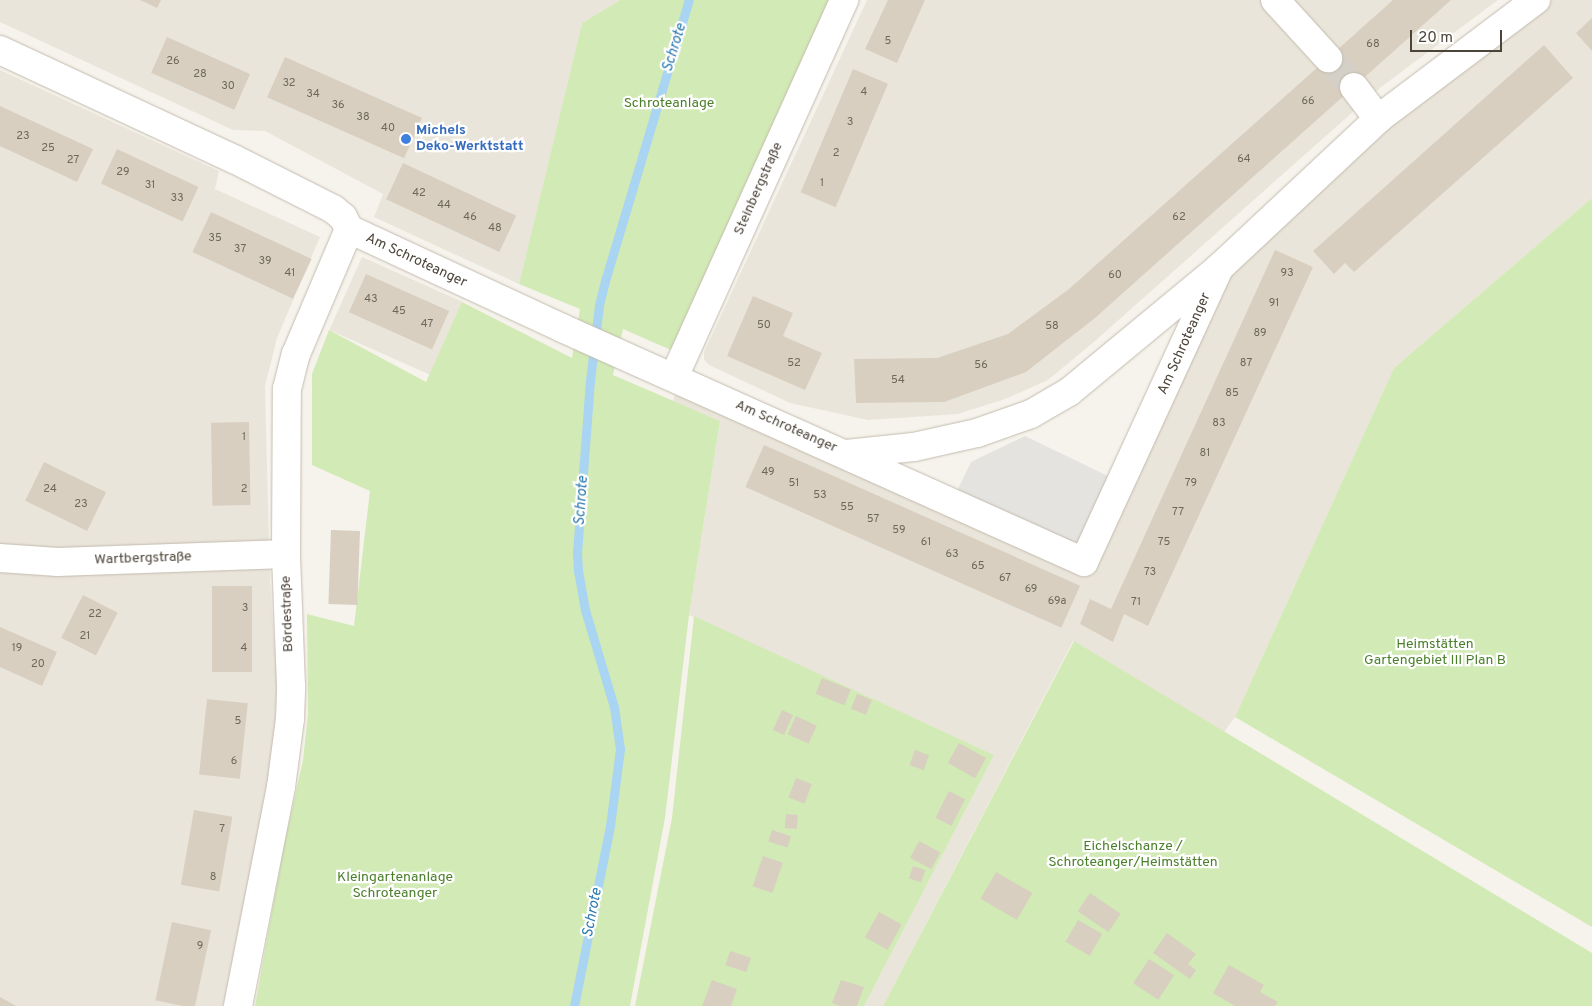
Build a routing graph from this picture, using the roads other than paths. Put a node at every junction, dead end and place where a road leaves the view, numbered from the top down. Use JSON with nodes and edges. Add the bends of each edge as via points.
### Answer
{"nodes":[{"id":1,"x":844,"y":0,"type":"edge"},
{"id":2,"x":1275,"y":0,"type":"edge"},
{"id":3,"x":1536,"y":0,"type":"edge"},
{"id":4,"x":0,"y":50,"type":"edge"},
{"id":5,"x":1328,"y":58,"type":"tunnel mouth"},
{"id":6,"x":1354,"y":87,"type":"tunnel mouth"},
{"id":7,"x":1378,"y":119,"type":"junction"},
{"id":8,"x":348,"y":229,"type":"junction"},
{"id":9,"x":1219,"y":268,"type":"junction"},
{"id":10,"x":674,"y":377,"type":"junction"},
{"id":11,"x":845,"y":454,"type":"junction"},
{"id":12,"x":286,"y":554,"type":"junction"},
{"id":13,"x":0,"y":558,"type":"edge"},
{"id":14,"x":238,"y":1006,"type":"edge"}],
"edges":[{"from":1,"to":10,"type":"street","name":"Steinbergstraße"},
{"from":2,"to":5,"type":"street"},
{"from":3,"to":7,"type":"street","name":"Am Schroteanger"},
{"from":4,"to":8,"type":"street","name":"Am Schroteanger","via":[[333,209]]},
{"from":6,"to":7,"type":"street"},
{"from":7,"to":9,"type":"street","name":"Am Schroteanger"},
{"from":8,"to":10,"type":"street","name":"Am Schroteanger"},
{"from":8,"to":12,"type":"street","name":"Bördestraße","via":[[296,354],[287,389]]},
{"from":9,"to":11,"type":"street","name":"Am Schroteanger","via":[[1087,379],[1031,414],[936,443]]},
{"from":9,"to":11,"type":"street","name":"Am Schroteanger","via":[[1084,562]]},
{"from":10,"to":11,"type":"street","name":"Am Schroteanger"},
{"from":12,"to":13,"type":"street","name":"Wartbergstraße","via":[[58,562]]},
{"from":12,"to":14,"type":"street","name":"Bördestraße","via":[[291,686],[286,753]]}]}
